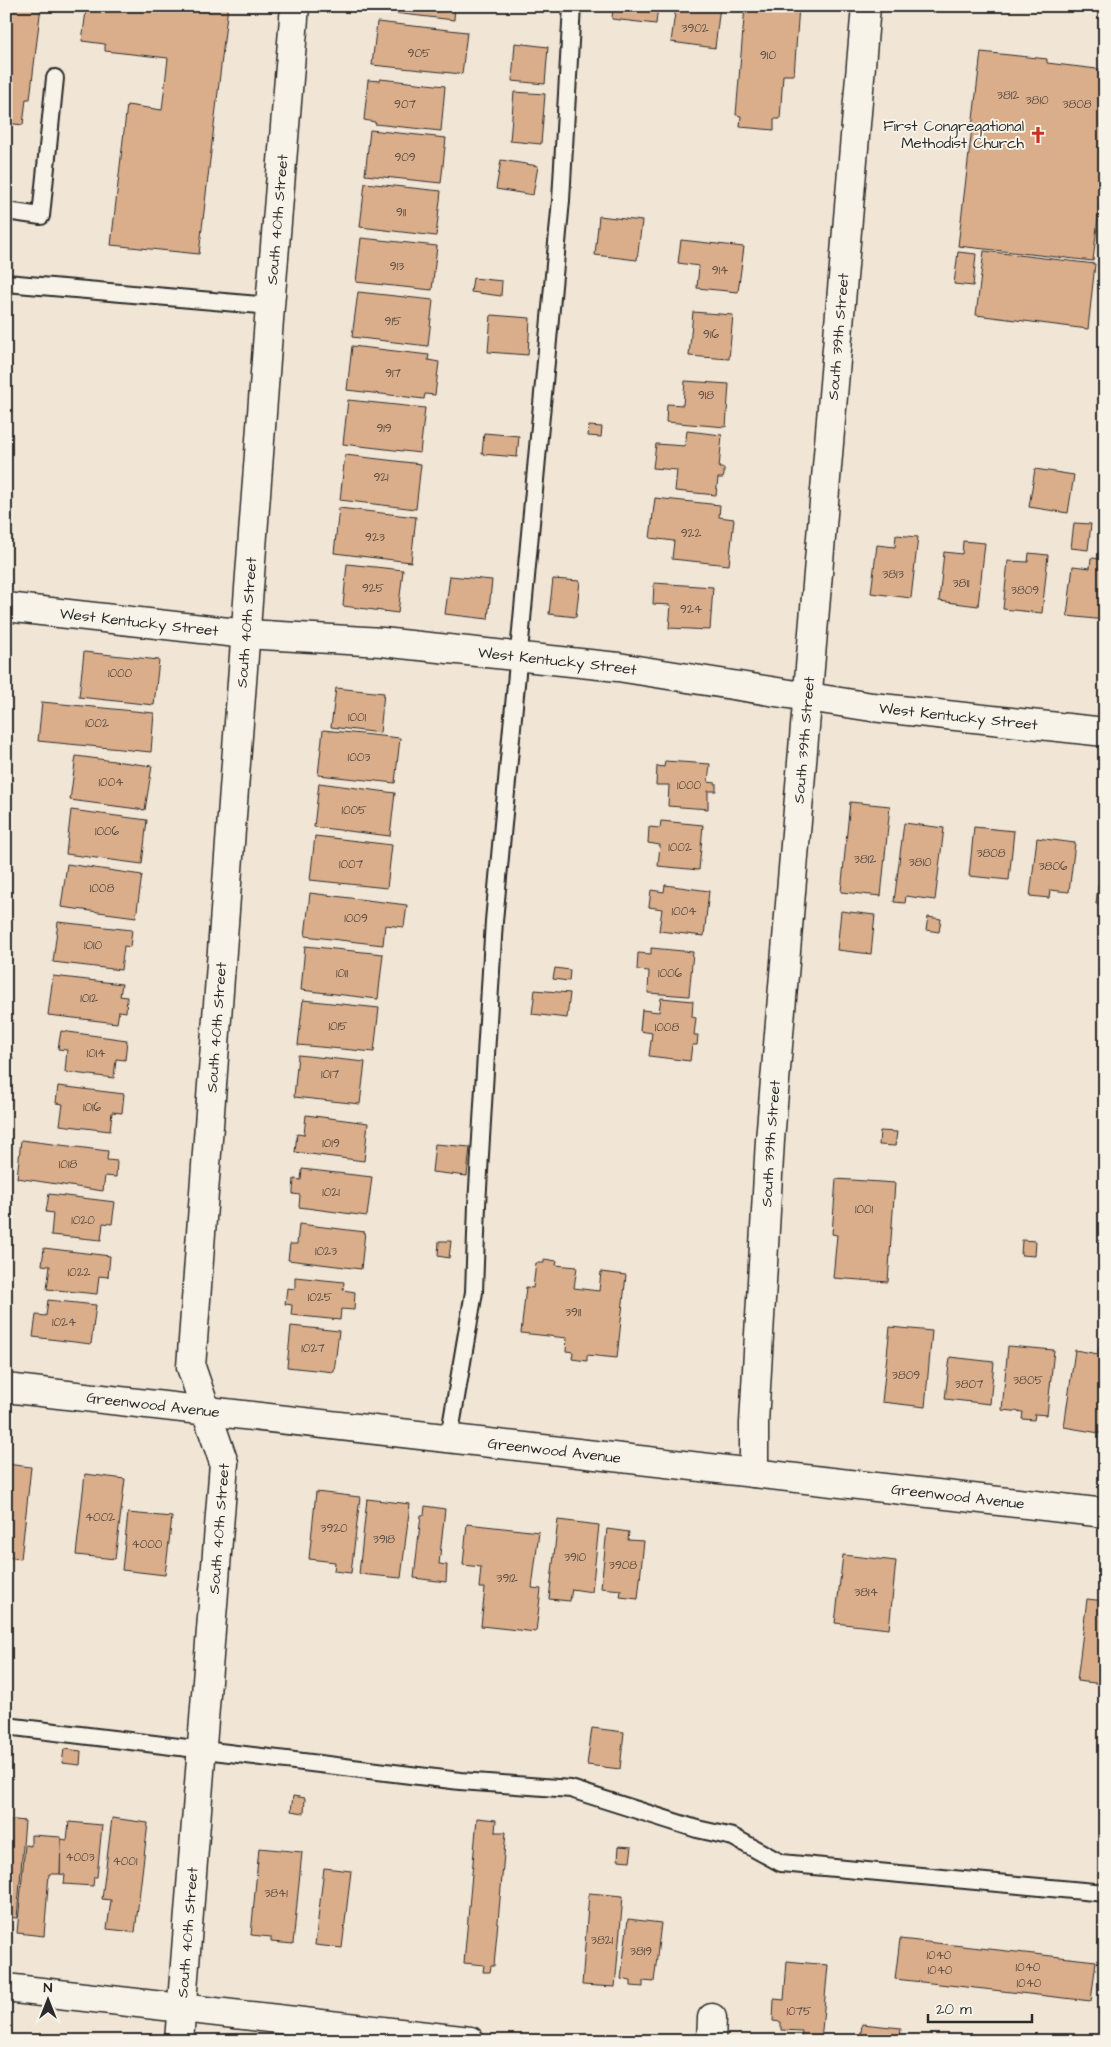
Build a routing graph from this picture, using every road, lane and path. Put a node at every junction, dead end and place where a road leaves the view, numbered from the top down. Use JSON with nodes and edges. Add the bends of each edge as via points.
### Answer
{"nodes":[{"id":1,"x":295,"y":6,"type":"edge"},
{"id":2,"x":572,"y":6,"type":"edge"},
{"id":3,"x":866,"y":6,"type":"edge"},
{"id":4,"x":55,"y":78,"type":"dead end"},
{"id":5,"x":6,"y":211,"type":"edge"},
{"id":6,"x":6,"y":283,"type":"edge"},
{"id":7,"x":270,"y":306,"type":"junction"},
{"id":8,"x":6,"y":607,"type":"edge"},
{"id":9,"x":246,"y":634,"type":"junction"},
{"id":10,"x":517,"y":656,"type":"junction"},
{"id":11,"x":808,"y":697,"type":"junction"},
{"id":12,"x":1105,"y":732,"type":"edge"},
{"id":13,"x":6,"y":1388,"type":"edge"},
{"id":14,"x":207,"y":1411,"type":"junction"},
{"id":15,"x":449,"y":1438,"type":"junction"},
{"id":16,"x":754,"y":1473,"type":"junction"},
{"id":17,"x":1105,"y":1513,"type":"edge"},
{"id":18,"x":6,"y":1726,"type":"edge"},
{"id":19,"x":202,"y":1749,"type":"junction"},
{"id":20,"x":1105,"y":1893,"type":"edge"},
{"id":21,"x":6,"y":1988,"type":"edge"},
{"id":22,"x":182,"y":2009,"type":"junction"},
{"id":23,"x":179,"y":2041,"type":"edge"},
{"id":24,"x":470,"y":2041,"type":"edge"}],
"edges":[{"from":1,"to":7,"type":"street","name":"South 40th Street"},
{"from":2,"to":10,"type":"lane","via":[[561,200]]},
{"from":3,"to":11,"type":"street","name":"South 39th Street"},
{"from":4,"to":5,"type":"lane","via":[[42,216]]},
{"from":6,"to":7,"type":"lane"},
{"from":7,"to":9,"type":"street","name":"South 40th Street"},
{"from":8,"to":9,"type":"street","name":"West Kentucky Street"},
{"from":9,"to":10,"type":"street","name":"West Kentucky Street","via":[[382,642]]},
{"from":9,"to":14,"type":"street","name":"South 40th Street","via":[[191,1367]]},
{"from":10,"to":11,"type":"street","name":"West Kentucky Street","via":[[618,667]]},
{"from":10,"to":15,"type":"lane","via":[[494,921],[474,1292]]},
{"from":11,"to":12,"type":"street","name":"West Kentucky Street"},
{"from":11,"to":16,"type":"street","name":"South 39th Street","via":[[770,1140]]},
{"from":13,"to":14,"type":"street","name":"Greenwood Avenue"},
{"from":14,"to":15,"type":"street","name":"Greenwood Avenue"},
{"from":14,"to":19,"type":"street","name":"South 40th Street","via":[[224,1463]]},
{"from":15,"to":16,"type":"street","name":"Greenwood Avenue"},
{"from":16,"to":17,"type":"street","name":"Greenwood Avenue"},
{"from":18,"to":19,"type":"lane"},
{"from":19,"to":20,"type":"lane","via":[[460,1782],[571,1789],[697,1829],[733,1837],[781,1863]]},
{"from":19,"to":22,"type":"street","name":"South 40th Street"},
{"from":21,"to":22,"type":"street"},
{"from":22,"to":23,"type":"street","name":"South 40th Street"},
{"from":22,"to":24,"type":"street"}]}
